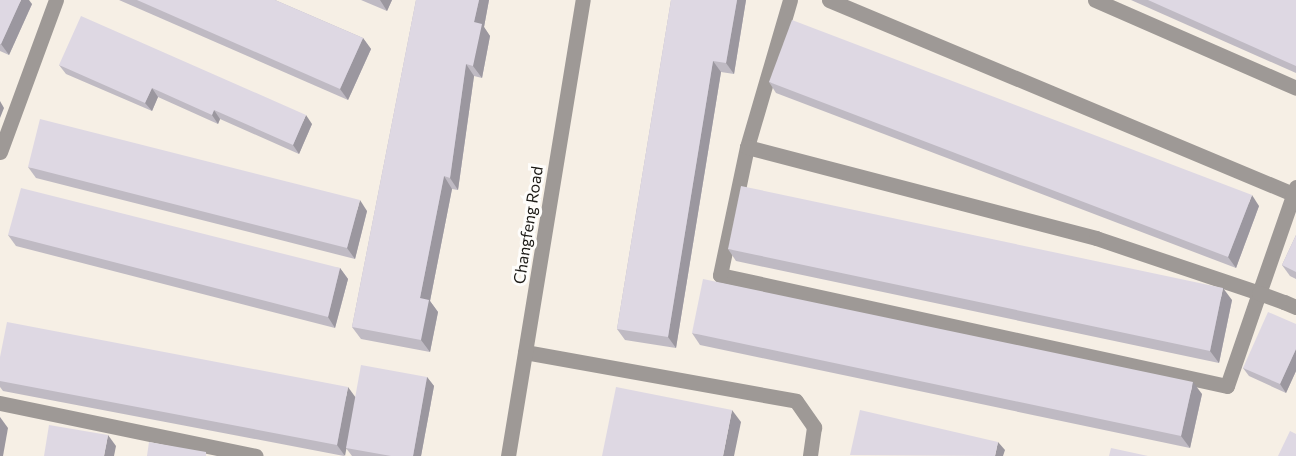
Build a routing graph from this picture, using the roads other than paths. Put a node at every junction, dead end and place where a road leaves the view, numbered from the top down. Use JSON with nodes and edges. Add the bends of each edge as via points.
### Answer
{"nodes":[{"id":1,"x":56,"y":0,"type":"edge"},
{"id":2,"x":584,"y":0,"type":"edge"},
{"id":3,"x":790,"y":0,"type":"edge"},
{"id":4,"x":829,"y":0,"type":"edge"},
{"id":5,"x":1095,"y":0,"type":"edge"},
{"id":6,"x":1296,"y":88,"type":"edge"},
{"id":7,"x":747,"y":147,"type":"junction"},
{"id":8,"x":0,"y":152,"type":"edge"},
{"id":9,"x":1295,"y":190,"type":"edge"},
{"id":10,"x":1259,"y":293,"type":"junction"},
{"id":11,"x":1296,"y":308,"type":"edge"},
{"id":12,"x":525,"y":352,"type":"junction"},
{"id":13,"x":0,"y":403,"type":"edge"},
{"id":14,"x":256,"y":456,"type":"edge"},
{"id":15,"x":508,"y":456,"type":"edge"},
{"id":16,"x":810,"y":456,"type":"edge"}],
"edges":[{"from":1,"to":8,"type":"street"},
{"from":2,"to":12,"type":"street","name":"Changfeng Road"},
{"from":3,"to":7,"type":"street"},
{"from":4,"to":9,"type":"street"},
{"from":5,"to":6,"type":"street"},
{"from":7,"to":10,"type":"street","via":[[1096,238]]},
{"from":7,"to":10,"type":"street","via":[[720,275],[1227,386]]},
{"from":9,"to":10,"type":"street"},
{"from":10,"to":11,"type":"street"},
{"from":12,"to":15,"type":"street","name":"Changfeng Road"},
{"from":12,"to":16,"type":"street","via":[[796,401],[814,427]]},
{"from":13,"to":14,"type":"street"}]}
